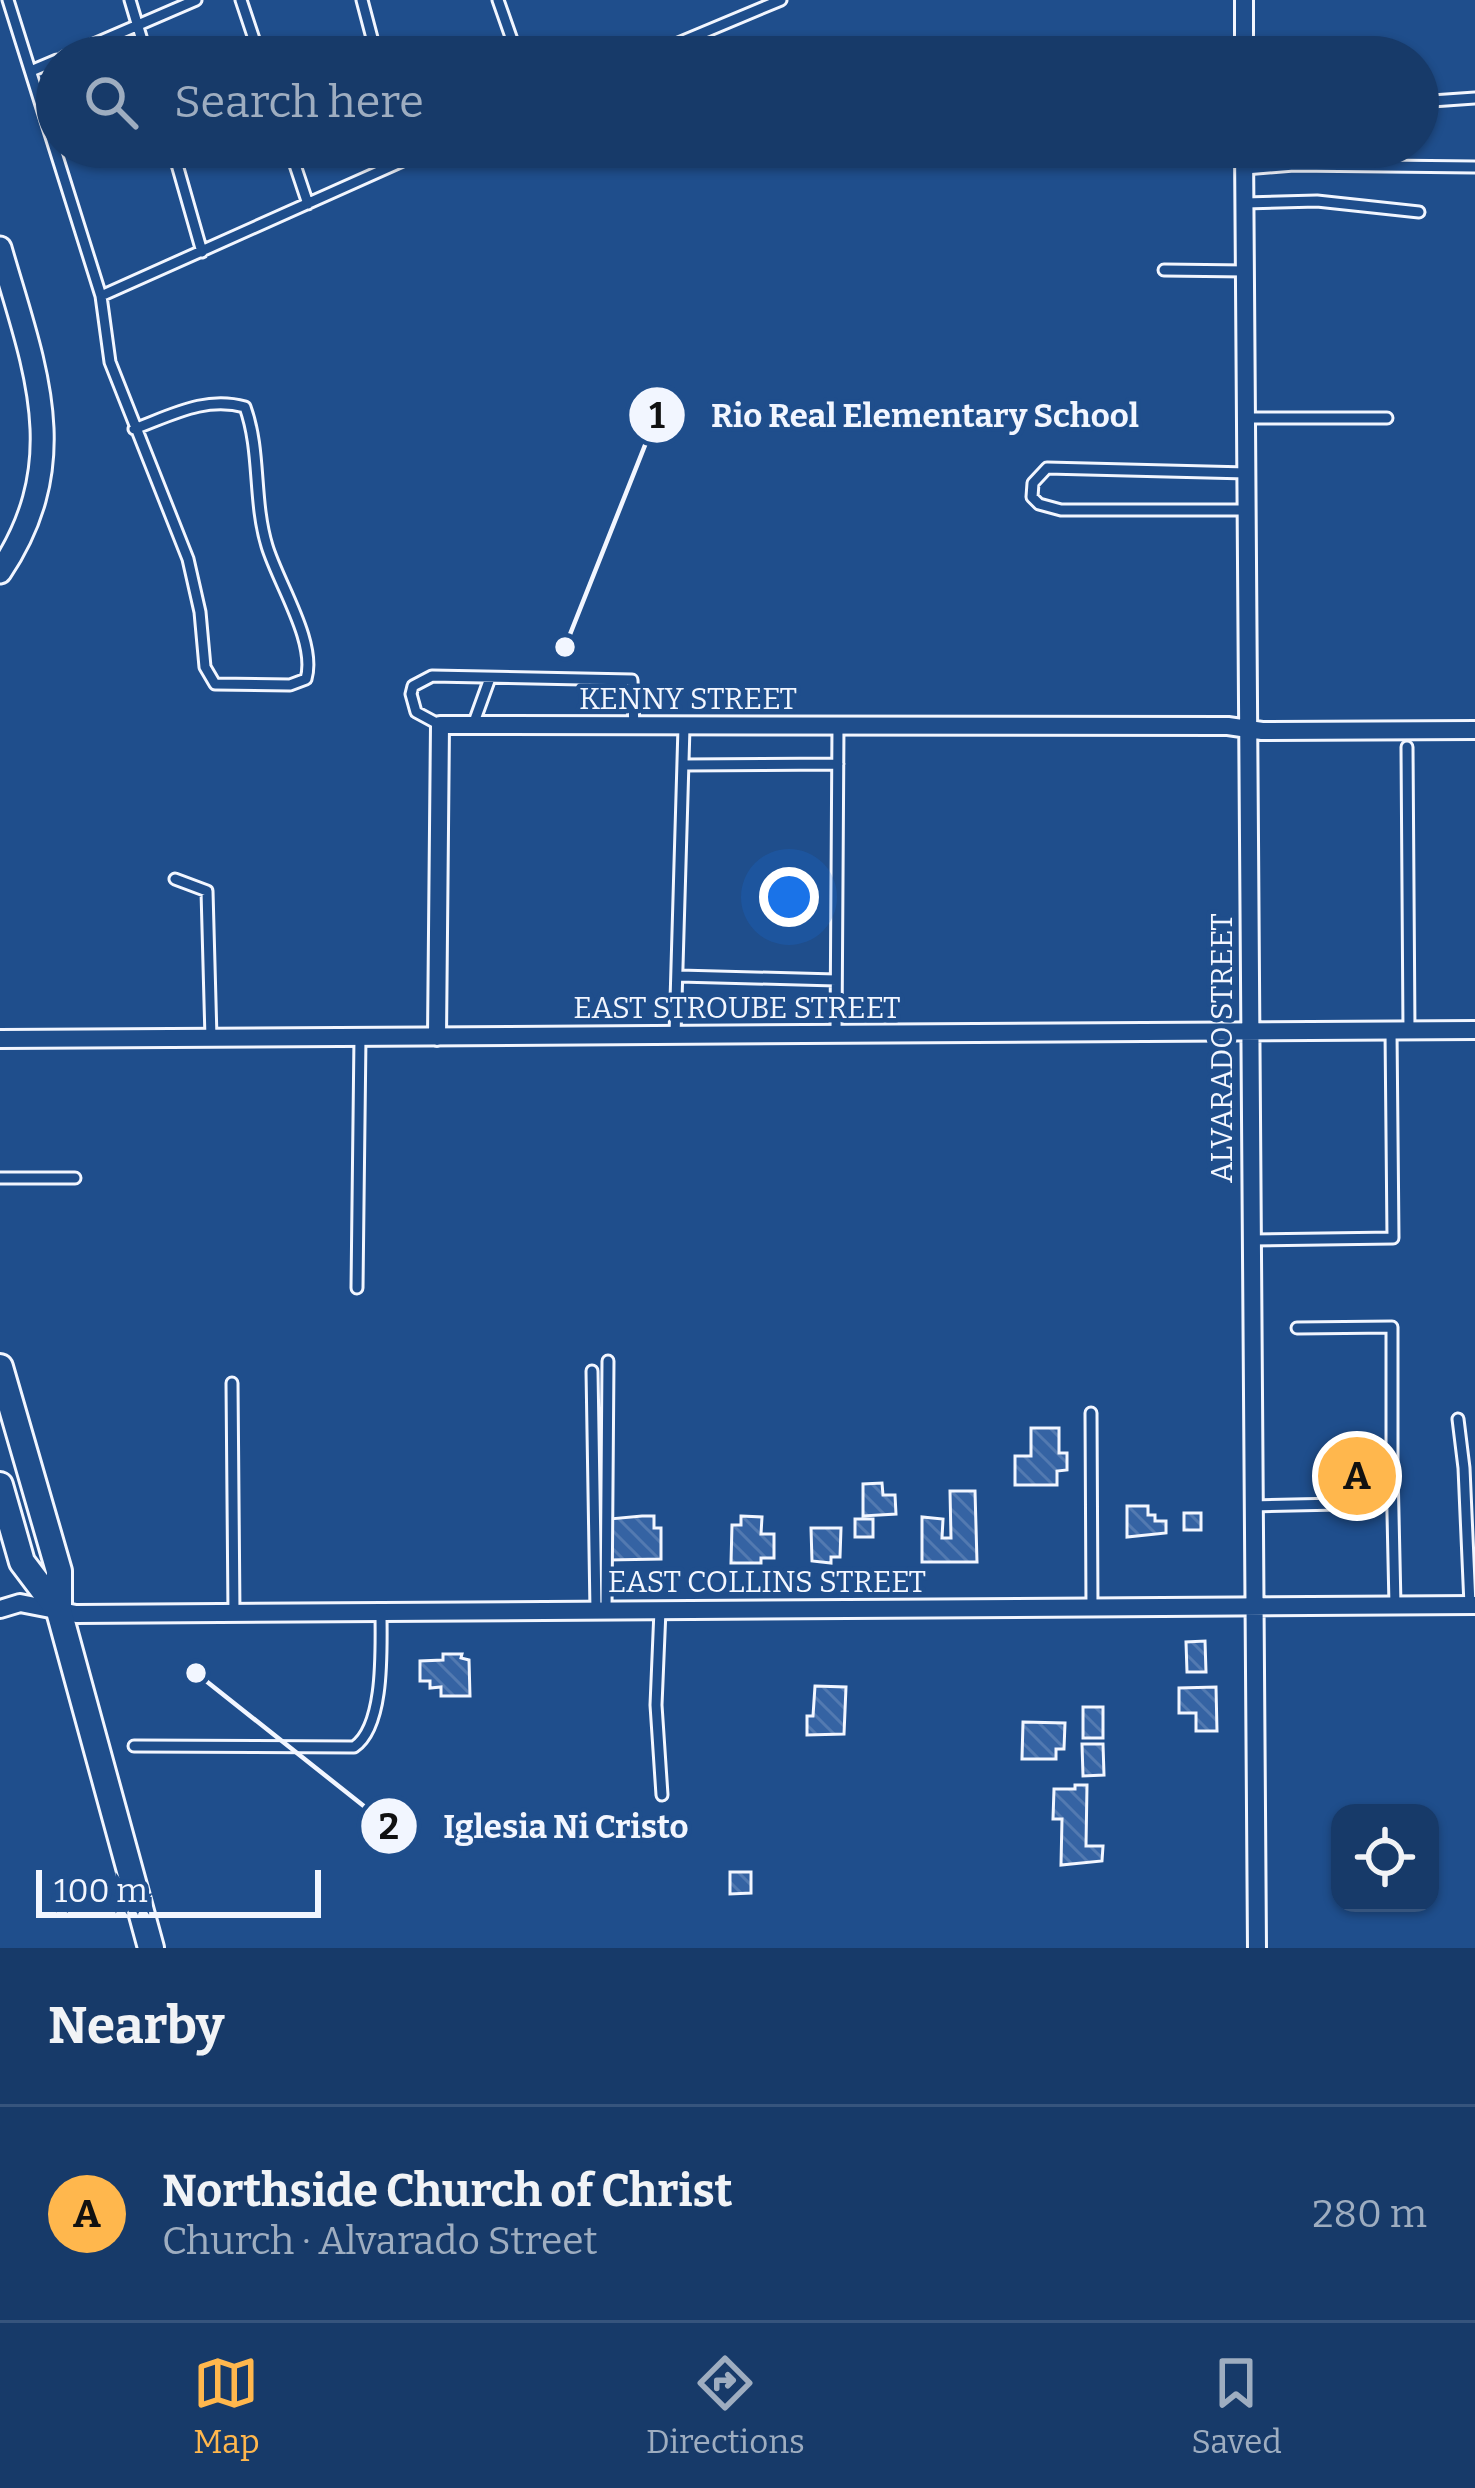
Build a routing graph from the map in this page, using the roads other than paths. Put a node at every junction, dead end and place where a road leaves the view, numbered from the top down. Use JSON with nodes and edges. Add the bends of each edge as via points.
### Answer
{"nodes":[{"id":1,"x":8,"y":0,"type":"edge"},
{"id":2,"x":130,"y":0,"type":"edge"},
{"id":3,"x":196,"y":0,"type":"edge"},
{"id":4,"x":241,"y":0,"type":"edge"},
{"id":5,"x":362,"y":0,"type":"edge"},
{"id":6,"x":498,"y":0,"type":"edge"},
{"id":7,"x":781,"y":0,"type":"edge"},
{"id":8,"x":1244,"y":0,"type":"edge"},
{"id":9,"x":138,"y":25,"type":"junction"},
{"id":10,"x":112,"y":36,"type":"edge"},
{"id":11,"x":141,"y":36,"type":"edge"},
{"id":12,"x":253,"y":36,"type":"edge"},
{"id":13,"x":371,"y":36,"type":"edge"},
{"id":14,"x":511,"y":36,"type":"edge"},
{"id":15,"x":695,"y":36,"type":"edge"},
{"id":16,"x":1244,"y":36,"type":"edge"},
{"id":17,"x":36,"y":69,"type":"edge"},
{"id":18,"x":31,"y":71,"type":"junction"},
{"id":19,"x":36,"y":87,"type":"edge"},
{"id":20,"x":1475,"y":98,"type":"edge"},
{"id":21,"x":1439,"y":101,"type":"edge"},
{"id":22,"x":1439,"y":167,"type":"edge"},
{"id":23,"x":1475,"y":167,"type":"edge"},
{"id":24,"x":61,"y":168,"type":"edge"},
{"id":25,"x":178,"y":168,"type":"edge"},
{"id":26,"x":296,"y":168,"type":"edge"},
{"id":27,"x":387,"y":168,"type":"edge"},
{"id":28,"x":1257,"y":168,"type":"edge"},
{"id":29,"x":1245,"y":169,"type":"joint"},
{"id":30,"x":1245,"y":203,"type":"junction"},
{"id":31,"x":308,"y":204,"type":"junction"},
{"id":32,"x":1419,"y":212,"type":"dead end"},
{"id":33,"x":0,"y":248,"type":"edge"},
{"id":34,"x":202,"y":252,"type":"junction"},
{"id":35,"x":1164,"y":270,"type":"dead end"},
{"id":36,"x":1246,"y":271,"type":"junction"},
{"id":37,"x":100,"y":296,"type":"junction"},
{"id":38,"x":1247,"y":418,"type":"junction"},
{"id":39,"x":1387,"y":418,"type":"dead end"},
{"id":40,"x":134,"y":429,"type":"junction"},
{"id":41,"x":1247,"y":473,"type":"junction"},
{"id":42,"x":1247,"y":510,"type":"junction"},
{"id":43,"x":0,"y":572,"type":"edge"},
{"id":44,"x":490,"y":678,"type":"junction"},
{"id":45,"x":440,"y":725,"type":"junction"},
{"id":46,"x":473,"y":725,"type":"junction"},
{"id":47,"x":838,"y":726,"type":"junction"},
{"id":48,"x":634,"y":727,"type":"junction"},
{"id":49,"x":684,"y":727,"type":"junction"},
{"id":50,"x":1248,"y":728,"type":"junction"},
{"id":51,"x":1475,"y":730,"type":"edge"},
{"id":52,"x":1407,"y":747,"type":"dead end"},
{"id":53,"x":838,"y":764,"type":"junction"},
{"id":54,"x":683,"y":765,"type":"junction"},
{"id":55,"x":175,"y":879,"type":"dead end"},
{"id":56,"x":679,"y":976,"type":"junction"},
{"id":57,"x":836,"y":980,"type":"junction"},
{"id":58,"x":1475,"y":1030,"type":"edge"},
{"id":59,"x":1400,"y":1031,"type":"junction"},
{"id":60,"x":1249,"y":1032,"type":"junction"},
{"id":61,"x":836,"y":1034,"type":"junction"},
{"id":62,"x":675,"y":1035,"type":"junction"},
{"id":63,"x":437,"y":1036,"type":"junction"},
{"id":64,"x":360,"y":1037,"type":"junction"},
{"id":65,"x":211,"y":1038,"type":"junction"},
{"id":66,"x":0,"y":1039,"type":"edge"},
{"id":67,"x":0,"y":1178,"type":"edge"},
{"id":68,"x":75,"y":1178,"type":"dead end"},
{"id":69,"x":1250,"y":1240,"type":"junction"},
{"id":70,"x":357,"y":1288,"type":"dead end"},
{"id":71,"x":1297,"y":1328,"type":"dead end"},
{"id":72,"x":608,"y":1361,"type":"dead end"},
{"id":73,"x":0,"y":1367,"type":"edge"},
{"id":74,"x":592,"y":1371,"type":"dead end"},
{"id":75,"x":232,"y":1383,"type":"dead end"},
{"id":76,"x":1090,"y":1413,"type":"dead end"},
{"id":77,"x":1458,"y":1419,"type":"dead end"},
{"id":78,"x":1392,"y":1469,"type":"junction"},
{"id":79,"x":0,"y":1485,"type":"edge"},
{"id":80,"x":1252,"y":1507,"type":"junction"},
{"id":81,"x":1473,"y":1605,"type":"edge"},
{"id":82,"x":1253,"y":1606,"type":"junction"},
{"id":83,"x":1395,"y":1606,"type":"junction"},
{"id":84,"x":1092,"y":1607,"type":"junction"},
{"id":85,"x":0,"y":1610,"type":"edge"},
{"id":86,"x":601,"y":1610,"type":"junction"},
{"id":87,"x":660,"y":1610,"type":"junction"},
{"id":88,"x":59,"y":1611,"type":"junction"},
{"id":89,"x":234,"y":1612,"type":"junction"},
{"id":90,"x":380,"y":1612,"type":"junction"},
{"id":91,"x":134,"y":1746,"type":"dead end"},
{"id":92,"x":662,"y":1795,"type":"dead end"},
{"id":93,"x":151,"y":1948,"type":"edge"},
{"id":94,"x":1257,"y":1948,"type":"edge"}],
"edges":[{"from":1,"to":18,"type":"lane"},
{"from":2,"to":9,"type":"lane"},
{"from":3,"to":9,"type":"lane"},
{"from":4,"to":12,"type":"lane"},
{"from":5,"to":13,"type":"lane"},
{"from":6,"to":14,"type":"lane"},
{"from":7,"to":15,"type":"lane"},
{"from":8,"to":16,"type":"street"},
{"from":9,"to":10,"type":"lane"},
{"from":9,"to":11,"type":"lane"},
{"from":17,"to":18,"type":"lane"},
{"from":18,"to":19,"type":"lane"},
{"from":20,"to":21,"type":"lane"},
{"from":22,"to":23,"type":"lane"},
{"from":24,"to":37,"type":"lane"},
{"from":25,"to":34,"type":"lane"},
{"from":26,"to":31,"type":"lane"},
{"from":27,"to":31,"type":"lane"},
{"from":28,"to":29,"type":"lane"},
{"from":29,"to":30,"type":"street","name":"ALVARADO STREET"},
{"from":30,"to":32,"type":"lane"},
{"from":30,"to":36,"type":"street","name":"ALVARADO STREET"},
{"from":31,"to":34,"type":"lane"},
{"from":33,"to":43,"type":"street","via":[[45,424],[30,518]]},
{"from":34,"to":37,"type":"lane"},
{"from":35,"to":36,"type":"lane"},
{"from":36,"to":38,"type":"street","name":"ALVARADO STREET"},
{"from":37,"to":40,"type":"lane","via":[[110,362]]},
{"from":38,"to":39,"type":"lane"},
{"from":38,"to":41,"type":"street","name":"ALVARADO STREET"},
{"from":40,"to":40,"type":"lane","via":[[188,559],[205,667],[215,684],[306,679],[310,655],[260,518],[245,407],[199,404]]},
{"from":41,"to":42,"type":"street","name":"ALVARADO STREET"},
{"from":41,"to":42,"type":"lane","via":[[1047,468],[1032,497],[1061,510]]},
{"from":42,"to":50,"type":"street","name":"ALVARADO STREET"},
{"from":44,"to":45,"type":"lane","via":[[432,676],[413,686],[416,712]]},
{"from":44,"to":46,"type":"lane"},
{"from":44,"to":48,"type":"lane","via":[[632,680]]},
{"from":45,"to":46,"type":"street","name":"KENNY STREET"},
{"from":45,"to":63,"type":"street"},
{"from":46,"to":48,"type":"street","name":"KENNY STREET"},
{"from":47,"to":49,"type":"street","name":"KENNY STREET"},
{"from":47,"to":50,"type":"street","name":"KENNY STREET"},
{"from":47,"to":53,"type":"lane"},
{"from":48,"to":49,"type":"street","name":"KENNY STREET"},
{"from":49,"to":54,"type":"lane"},
{"from":50,"to":51,"type":"street","name":"KENNY STREET"},
{"from":50,"to":60,"type":"street","name":"ALVARADO STREET"},
{"from":52,"to":59,"type":"lane"},
{"from":53,"to":54,"type":"lane"},
{"from":53,"to":57,"type":"lane"},
{"from":54,"to":56,"type":"lane"},
{"from":55,"to":65,"type":"lane","via":[[207,891]]},
{"from":56,"to":57,"type":"lane"},
{"from":56,"to":62,"type":"lane"},
{"from":57,"to":61,"type":"lane"},
{"from":58,"to":59,"type":"street","name":"EAST STROUBE STREET"},
{"from":59,"to":60,"type":"street","name":"EAST STROUBE STREET"},
{"from":59,"to":69,"type":"lane","via":[[1394,1238]]},
{"from":60,"to":61,"type":"street","name":"EAST STROUBE STREET"},
{"from":60,"to":69,"type":"street","name":"ALVARADO STREET"},
{"from":61,"to":62,"type":"street","name":"EAST STROUBE STREET"},
{"from":62,"to":63,"type":"street","name":"EAST STROUBE STREET"},
{"from":63,"to":64,"type":"street","name":"EAST STROUBE STREET"},
{"from":64,"to":65,"type":"street","name":"EAST STROUBE STREET"},
{"from":64,"to":70,"type":"lane"},
{"from":65,"to":66,"type":"street","name":"EAST STROUBE STREET"},
{"from":67,"to":68,"type":"lane"},
{"from":69,"to":80,"type":"street","name":"ALVARADO STREET"},
{"from":71,"to":78,"type":"lane","via":[[1392,1327]]},
{"from":72,"to":86,"type":"lane"},
{"from":73,"to":88,"type":"main road","via":[[59,1571]]},
{"from":74,"to":86,"type":"lane"},
{"from":75,"to":89,"type":"lane"},
{"from":76,"to":84,"type":"lane"},
{"from":77,"to":81,"type":"lane"},
{"from":78,"to":80,"type":"lane","via":[[1339,1470],[1340,1504]]},
{"from":78,"to":83,"type":"lane"},
{"from":79,"to":88,"type":"main road","via":[[22,1562]]},
{"from":80,"to":82,"type":"street","name":"ALVARADO STREET"},
{"from":81,"to":83,"type":"street","name":"EAST COLLINS STREET"},
{"from":82,"to":83,"type":"street","name":"EAST COLLINS STREET"},
{"from":82,"to":84,"type":"street","name":"EAST COLLINS STREET"},
{"from":82,"to":94,"type":"street","name":"ALVARADO STREET"},
{"from":84,"to":87,"type":"street","name":"EAST COLLINS STREET"},
{"from":85,"to":88,"type":"street","name":"EAST COLLINS STREET","via":[[20,1603]]},
{"from":86,"to":87,"type":"street","name":"EAST COLLINS STREET"},
{"from":86,"to":90,"type":"street","name":"EAST COLLINS STREET"},
{"from":87,"to":92,"type":"lane"},
{"from":88,"to":89,"type":"street","name":"EAST COLLINS STREET"},
{"from":88,"to":93,"type":"main road"},
{"from":89,"to":90,"type":"street","name":"EAST COLLINS STREET"},
{"from":90,"to":91,"type":"lane","via":[[374,1716],[354,1747]]}]}
